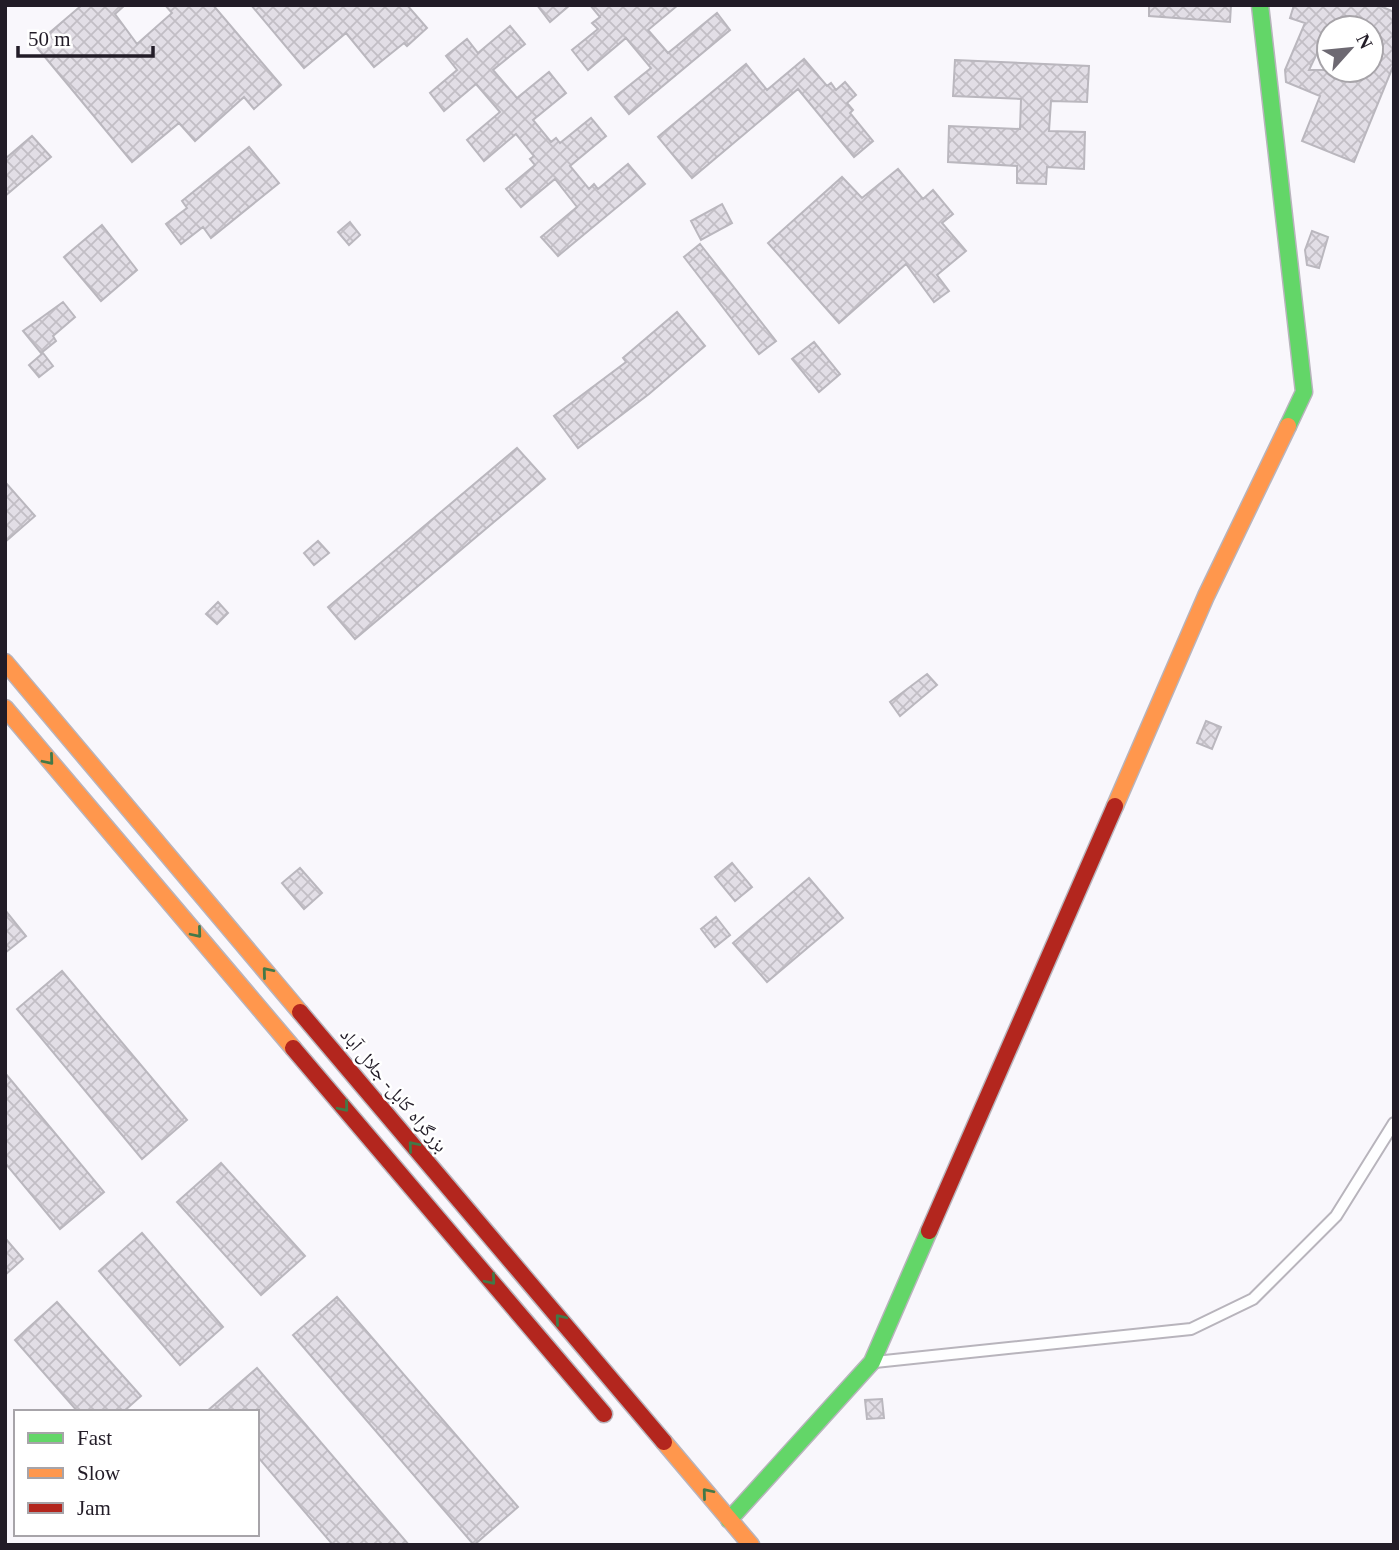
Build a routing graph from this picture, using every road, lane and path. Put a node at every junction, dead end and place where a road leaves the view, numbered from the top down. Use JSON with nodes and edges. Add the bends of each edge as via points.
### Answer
{"nodes":[{"id":1,"x":1260,"y":5,"type":"edge"},
{"id":2,"x":5,"y":662,"type":"edge"},
{"id":3,"x":5,"y":708,"type":"edge"},
{"id":4,"x":1394,"y":1123,"type":"edge"},
{"id":5,"x":872,"y":1362,"type":"junction"},
{"id":6,"x":615,"y":1426,"type":"dead end"},
{"id":7,"x":729,"y":1520,"type":"junction"},
{"id":8,"x":751,"y":1545,"type":"edge"}],
"edges":[{"from":1,"to":5,"type":"main road","via":[[1304,392],[1206,596]]},
{"from":7,"to":2,"type":"main road","name":"بزرگراه کابل- جلال آباد","one_way":true,"via":[[675,1467]]},
{"from":3,"to":6,"type":"main road","one_way":true},
{"from":4,"to":5,"type":"lane","via":[[1336,1216],[1254,1299],[1191,1329]]},
{"from":5,"to":7,"type":"main road"},
{"from":7,"to":8,"type":"main road","name":"بزرگراه کابل- جلال آباد"}]}
